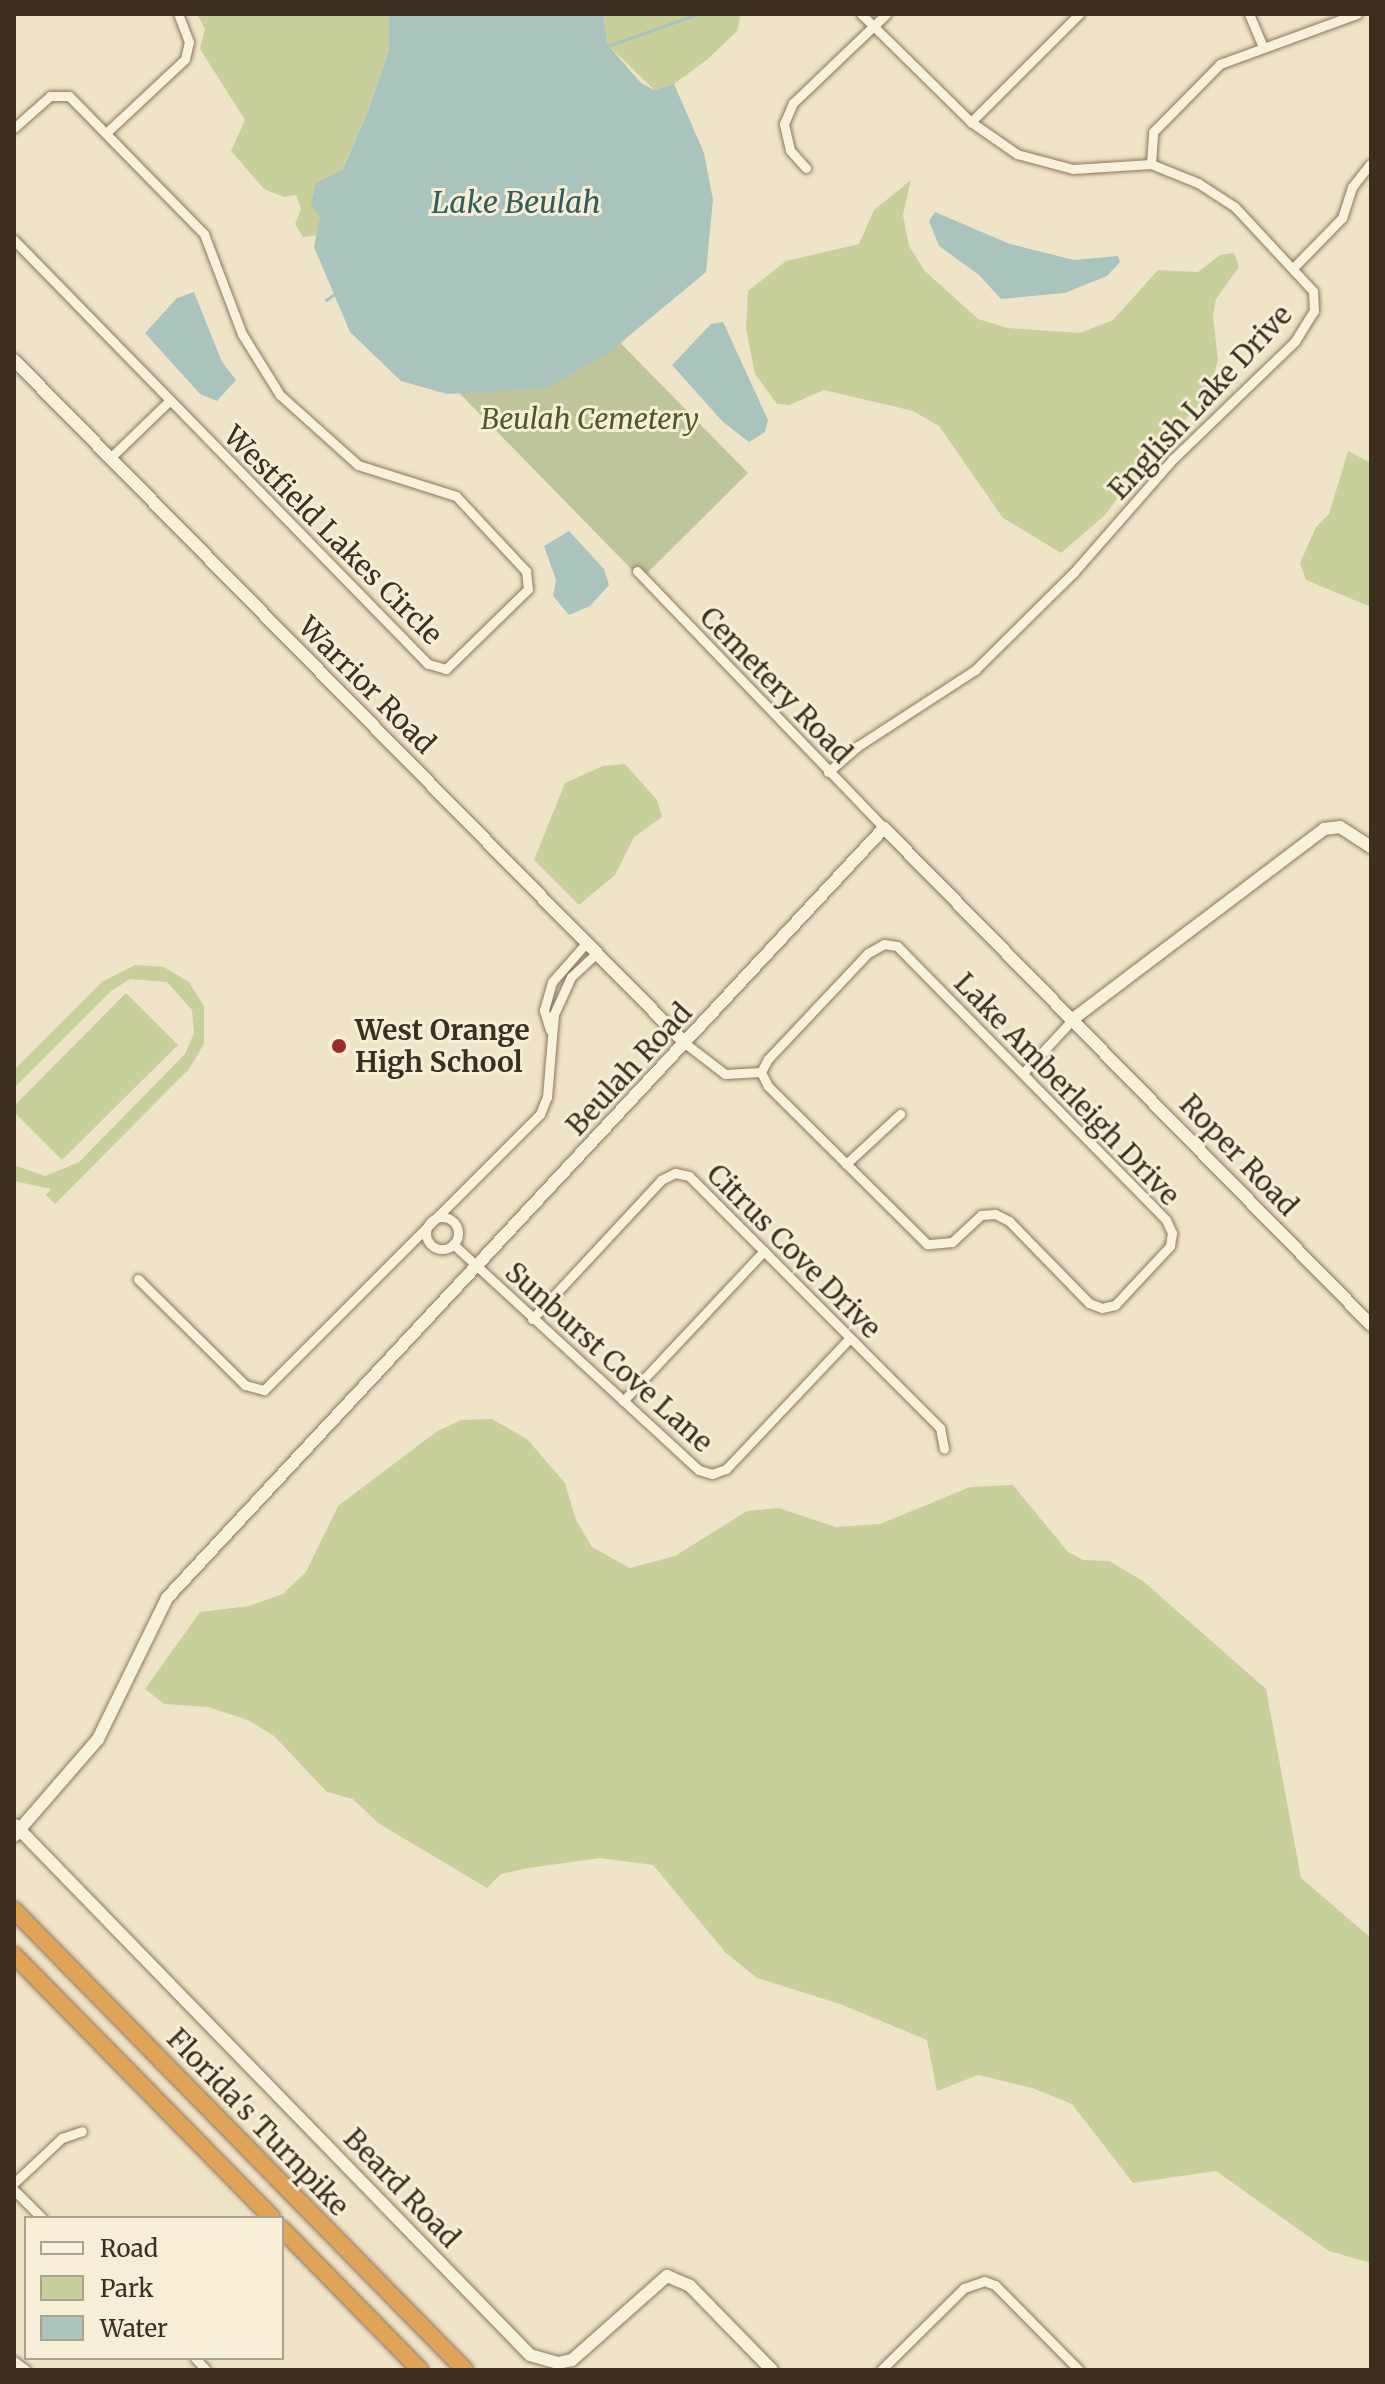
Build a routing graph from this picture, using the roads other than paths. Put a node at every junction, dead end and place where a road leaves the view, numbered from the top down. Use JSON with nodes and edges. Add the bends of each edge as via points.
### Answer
{"nodes":[{"id":1,"x":178,"y":14,"type":"edge"},
{"id":2,"x":861,"y":14,"type":"edge"},
{"id":3,"x":886,"y":14,"type":"edge"},
{"id":4,"x":1079,"y":14,"type":"edge"},
{"id":5,"x":1249,"y":14,"type":"edge"},
{"id":6,"x":1357,"y":14,"type":"edge"},
{"id":7,"x":873,"y":26,"type":"junction"},
{"id":8,"x":1263,"y":47,"type":"junction"},
{"id":9,"x":971,"y":122,"type":"junction"},
{"id":10,"x":14,"y":128,"type":"edge"},
{"id":11,"x":106,"y":133,"type":"junction"},
{"id":12,"x":1151,"y":164,"type":"junction"},
{"id":13,"x":1370,"y":164,"type":"edge"},
{"id":14,"x":806,"y":168,"type":"dead end"},
{"id":15,"x":14,"y":240,"type":"edge"},
{"id":16,"x":1294,"y":267,"type":"junction"},
{"id":17,"x":14,"y":360,"type":"edge"},
{"id":18,"x":168,"y":402,"type":"junction"},
{"id":19,"x":110,"y":458,"type":"junction"},
{"id":20,"x":637,"y":571,"type":"dead end"},
{"id":21,"x":828,"y":772,"type":"junction"},
{"id":22,"x":884,"y":828,"type":"junction"},
{"id":23,"x":1371,"y":847,"type":"edge"},
{"id":24,"x":587,"y":942,"type":"junction"},
{"id":25,"x":597,"y":953,"type":"junction"},
{"id":26,"x":1073,"y":1019,"type":"junction"},
{"id":27,"x":550,"y":1030,"type":"junction"},
{"id":28,"x":686,"y":1044,"type":"junction"},
{"id":29,"x":761,"y":1072,"type":"junction"},
{"id":30,"x":1023,"y":1073,"type":"junction"},
{"id":31,"x":900,"y":1114,"type":"dead end"},
{"id":32,"x":846,"y":1164,"type":"junction"},
{"id":33,"x":430,"y":1222,"type":"junction"},
{"id":34,"x":453,"y":1244,"type":"junction"},
{"id":35,"x":764,"y":1251,"type":"junction"},
{"id":36,"x":476,"y":1267,"type":"junction"},
{"id":37,"x":138,"y":1279,"type":"dead end"},
{"id":38,"x":532,"y":1319,"type":"junction"},
{"id":39,"x":1371,"y":1325,"type":"edge"},
{"id":40,"x":850,"y":1338,"type":"junction"},
{"id":41,"x":623,"y":1401,"type":"junction"},
{"id":42,"x":944,"y":1449,"type":"dead end"},
{"id":43,"x":16,"y":1830,"type":"edge"},
{"id":44,"x":14,"y":1910,"type":"edge"},
{"id":45,"x":14,"y":1955,"type":"edge"},
{"id":46,"x":82,"y":2131,"type":"dead end"},
{"id":47,"x":14,"y":2183,"type":"edge"},
{"id":48,"x":14,"y":2190,"type":"edge"},
{"id":49,"x":40,"y":2216,"type":"edge"},
{"id":50,"x":270,"y":2216,"type":"edge"},
{"id":51,"x":284,"y":2231,"type":"edge"},
{"id":52,"x":14,"y":2361,"type":"edge"},
{"id":53,"x":884,"y":2369,"type":"edge"},
{"id":54,"x":26,"y":2370,"type":"edge"},
{"id":55,"x":420,"y":2370,"type":"edge"},
{"id":56,"x":465,"y":2370,"type":"edge"},
{"id":57,"x":772,"y":2370,"type":"edge"},
{"id":58,"x":1079,"y":2370,"type":"edge"}],
"edges":[{"from":1,"to":11,"type":"street","via":[[189,42],[185,59]]},
{"from":2,"to":7,"type":"street","name":"English Lake Drive"},
{"from":3,"to":7,"type":"street"},
{"from":4,"to":9,"type":"street"},
{"from":5,"to":8,"type":"street"},
{"from":6,"to":8,"type":"street"},
{"from":7,"to":9,"type":"street","name":"English Lake Drive"},
{"from":7,"to":14,"type":"street","via":[[793,103],[784,124],[790,150]]},
{"from":8,"to":12,"type":"street","via":[[1220,64],[1153,132]]},
{"from":9,"to":12,"type":"street","name":"English Lake Drive","via":[[1017,154],[1073,169]]},
{"from":10,"to":11,"type":"street","name":"Westfield Lakes Circle","via":[[50,96],[69,96]]},
{"from":11,"to":18,"type":"street","name":"Westfield Lakes Circle","via":[[204,234],[242,334],[280,395],[358,465],[456,496],[526,571],[528,589],[446,669],[428,664]]},
{"from":12,"to":16,"type":"street","name":"English Lake Drive","via":[[1198,183],[1235,207]]},
{"from":13,"to":16,"type":"street","via":[[1352,187],[1342,218]]},
{"from":15,"to":18,"type":"street","name":"Westfield Lakes Circle"},
{"from":16,"to":21,"type":"street","name":"English Lake Drive","via":[[1313,291],[1314,311],[1295,341],[1173,459],[1074,572],[975,670],[858,746]]},
{"from":17,"to":19,"type":"street","name":"Warrior Road"},
{"from":18,"to":19,"type":"street"},
{"from":19,"to":24,"type":"street","name":"Warrior Road"},
{"from":20,"to":21,"type":"street","name":"Cemetery Road"},
{"from":21,"to":22,"type":"street","name":"Cemetery Road"},
{"from":22,"to":26,"type":"street"},
{"from":22,"to":28,"type":"street","name":"Beulah Road"},
{"from":23,"to":26,"type":"street","via":[[1340,827],[1324,829]]},
{"from":24,"to":25,"type":"street","name":"Warrior Road"},
{"from":24,"to":27,"type":"street","via":[[552,982],[545,999]]},
{"from":25,"to":27,"type":"street","via":[[563,990]]},
{"from":25,"to":28,"type":"street","name":"Warrior Road"},
{"from":26,"to":30,"type":"street"},
{"from":26,"to":39,"type":"street","name":"Roper Road"},
{"from":27,"to":33,"type":"street","via":[[547,1097],[540,1114]]},
{"from":28,"to":29,"type":"street","via":[[725,1074]]},
{"from":28,"to":36,"type":"street","name":"Beulah Road"},
{"from":29,"to":30,"type":"street","name":"Lake Amberleigh Drive","via":[[868,953],[884,944],[897,946]]},
{"from":29,"to":32,"type":"street","name":"Lake Amberleigh Drive","via":[[768,1086]]},
{"from":30,"to":32,"type":"street","name":"Lake Amberleigh Drive","via":[[1166,1220],[1172,1233],[1170,1246],[1115,1305],[1089,1303],[1009,1221],[995,1214],[981,1215],[952,1242],[927,1244]]},
{"from":31,"to":32,"type":"street"},
{"from":33,"to":34,"type":"street","via":[[442,1217],[453,1221],[458,1233]]},
{"from":33,"to":34,"type":"street","via":[[425,1233],[430,1245],[442,1249]]},
{"from":33,"to":37,"type":"street","via":[[258,1392]]},
{"from":34,"to":36,"type":"street","name":"Sunburst Cove Lane"},
{"from":35,"to":38,"type":"street","name":"Citrus Cove Drive","via":[[689,1176],[675,1173],[661,1180]]},
{"from":35,"to":40,"type":"street","name":"Citrus Cove Drive"},
{"from":35,"to":41,"type":"street"},
{"from":36,"to":38,"type":"street","name":"Sunburst Cove Lane"},
{"from":36,"to":43,"type":"street","name":"Beulah Road","via":[[167,1598],[98,1739]]},
{"from":38,"to":41,"type":"street","name":"Sunburst Cove Lane"},
{"from":40,"to":41,"type":"street","name":"Sunburst Cove Lane","via":[[726,1469],[712,1474],[699,1470]]},
{"from":40,"to":42,"type":"street","name":"Citrus Cove Drive","via":[[940,1428]]},
{"from":43,"to":57,"type":"street","name":"Beard Road","via":[[530,2355],[558,2363],[572,2360],[667,2276],[690,2286]]},
{"from":44,"to":56,"type":"highway","name":"Florida's Turnpike"},
{"from":45,"to":50,"type":"highway","name":"Florida's Turnpike"},
{"from":46,"to":47,"type":"street","via":[[62,2138]]},
{"from":48,"to":49,"type":"street"},
{"from":51,"to":55,"type":"highway","name":"Florida's Turnpike"},
{"from":52,"to":54,"type":"street"},
{"from":53,"to":58,"type":"street","via":[[964,2288],[984,2281],[995,2285]]}]}
